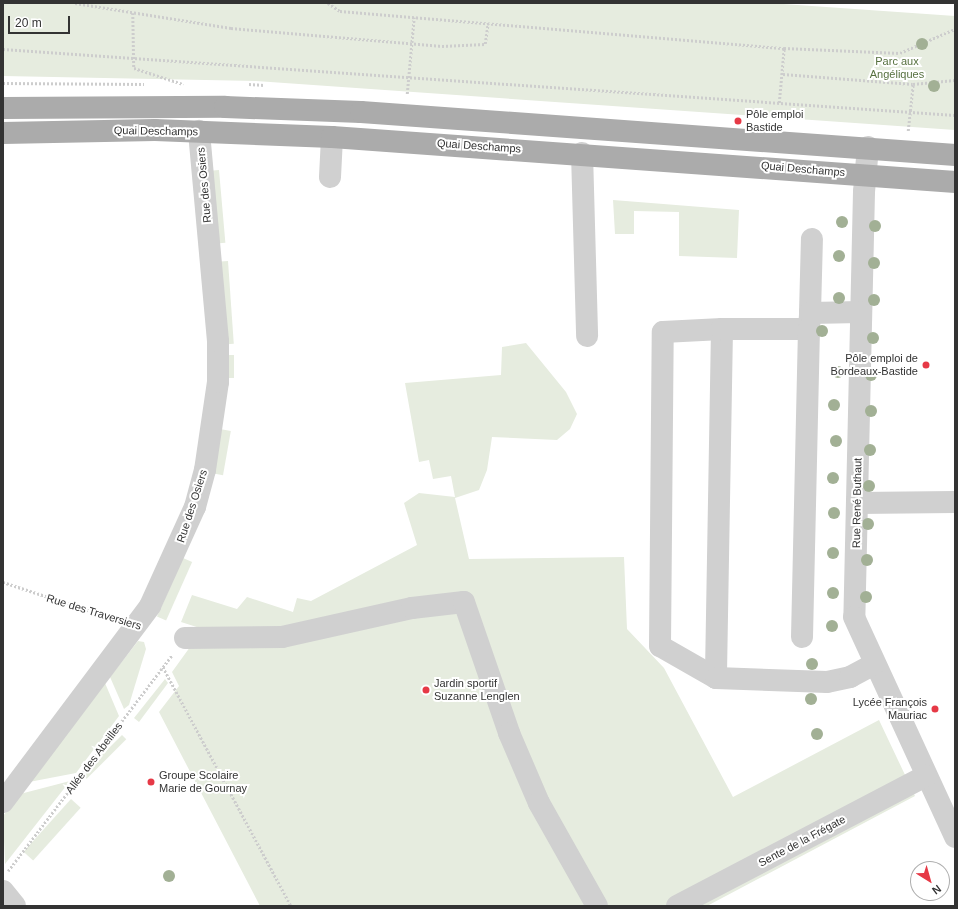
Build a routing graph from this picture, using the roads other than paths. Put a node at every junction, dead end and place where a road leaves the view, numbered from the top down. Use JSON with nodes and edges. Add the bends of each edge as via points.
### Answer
{"nodes":[{"id":1,"x":3,"y":108,"type":"edge"},
{"id":2,"x":56,"y":110,"type":"junction"},
{"id":3,"x":3,"y":117,"type":"edge"},
{"id":4,"x":199,"y":131,"type":"junction"},
{"id":5,"x":3,"y":133,"type":"edge"},
{"id":6,"x":332,"y":137,"type":"junction"},
{"id":7,"x":868,"y":147,"type":"junction"},
{"id":8,"x":582,"y":153,"type":"junction"},
{"id":9,"x":955,"y":155,"type":"edge"},
{"id":10,"x":865,"y":175,"type":"junction"},
{"id":11,"x":330,"y":177,"type":"dead end"},
{"id":12,"x":955,"y":182,"type":"edge"},
{"id":13,"x":812,"y":239,"type":"dead end"},
{"id":14,"x":861,"y":312,"type":"junction"},
{"id":15,"x":809,"y":321,"type":"junction"},
{"id":16,"x":722,"y":329,"type":"junction"},
{"id":17,"x":587,"y":336,"type":"dead end"},
{"id":18,"x":955,"y":502,"type":"edge"},
{"id":19,"x":856,"y":503,"type":"junction"},
{"id":20,"x":802,"y":637,"type":"dead end"},
{"id":21,"x":185,"y":638,"type":"road end"},
{"id":22,"x":874,"y":664,"type":"junction"},
{"id":23,"x":716,"y":678,"type":"junction"},
{"id":24,"x":926,"y":776,"type":"junction"},
{"id":25,"x":3,"y":802,"type":"edge"},
{"id":26,"x":955,"y":837,"type":"edge"},
{"id":27,"x":3,"y":891,"type":"edge"},
{"id":28,"x":16,"y":906,"type":"edge"},
{"id":29,"x":597,"y":906,"type":"edge"},
{"id":30,"x":677,"y":906,"type":"edge"}],
"edges":[{"from":1,"to":2,"type":"main road","name":"Quai Deschamps"},
{"from":2,"to":3,"type":"main road"},
{"from":2,"to":7,"type":"main road","name":"Quai Deschamps","via":[[276,108]]},
{"from":4,"to":5,"type":"main road","name":"Quai Deschamps"},
{"from":4,"to":6,"type":"main road","name":"Quai Deschamps"},
{"from":4,"to":25,"type":"street","name":"Rue des Osiers","via":[[218,341],[212,426],[195,507],[169,570],[137,625]]},
{"from":6,"to":8,"type":"main road","name":"Quai Deschamps"},
{"from":6,"to":11,"type":"street"},
{"from":7,"to":9,"type":"main road","name":"Quai Deschamps"},
{"from":7,"to":10,"type":"street","name":"Rue René Buthaut"},
{"from":8,"to":10,"type":"main road","name":"Quai Deschamps"},
{"from":8,"to":17,"type":"street"},
{"from":10,"to":12,"type":"main road","name":"Quai Deschamps"},
{"from":10,"to":14,"type":"street","name":"Rue René Buthaut"},
{"from":13,"to":15,"type":"street"},
{"from":14,"to":15,"type":"street"},
{"from":14,"to":19,"type":"street","name":"Rue René Buthaut"},
{"from":15,"to":16,"type":"street"},
{"from":15,"to":20,"type":"street"},
{"from":16,"to":23,"type":"street"},
{"from":16,"to":23,"type":"street","via":[[663,332],[660,646]]},
{"from":18,"to":19,"type":"street"},
{"from":19,"to":22,"type":"street","name":"Rue René Buthaut","via":[[854,617]]},
{"from":21,"to":29,"type":"street","via":[[282,637],[412,608],[464,602],[509,733],[539,803]]},
{"from":22,"to":23,"type":"street","via":[[850,677],[827,682]]},
{"from":22,"to":24,"type":"street","name":"Rue René Buthaut"},
{"from":24,"to":26,"type":"street","name":"Rue René Buthaut"},
{"from":24,"to":30,"type":"street","name":"Sente de la Frégate"},
{"from":27,"to":28,"type":"street"}]}
